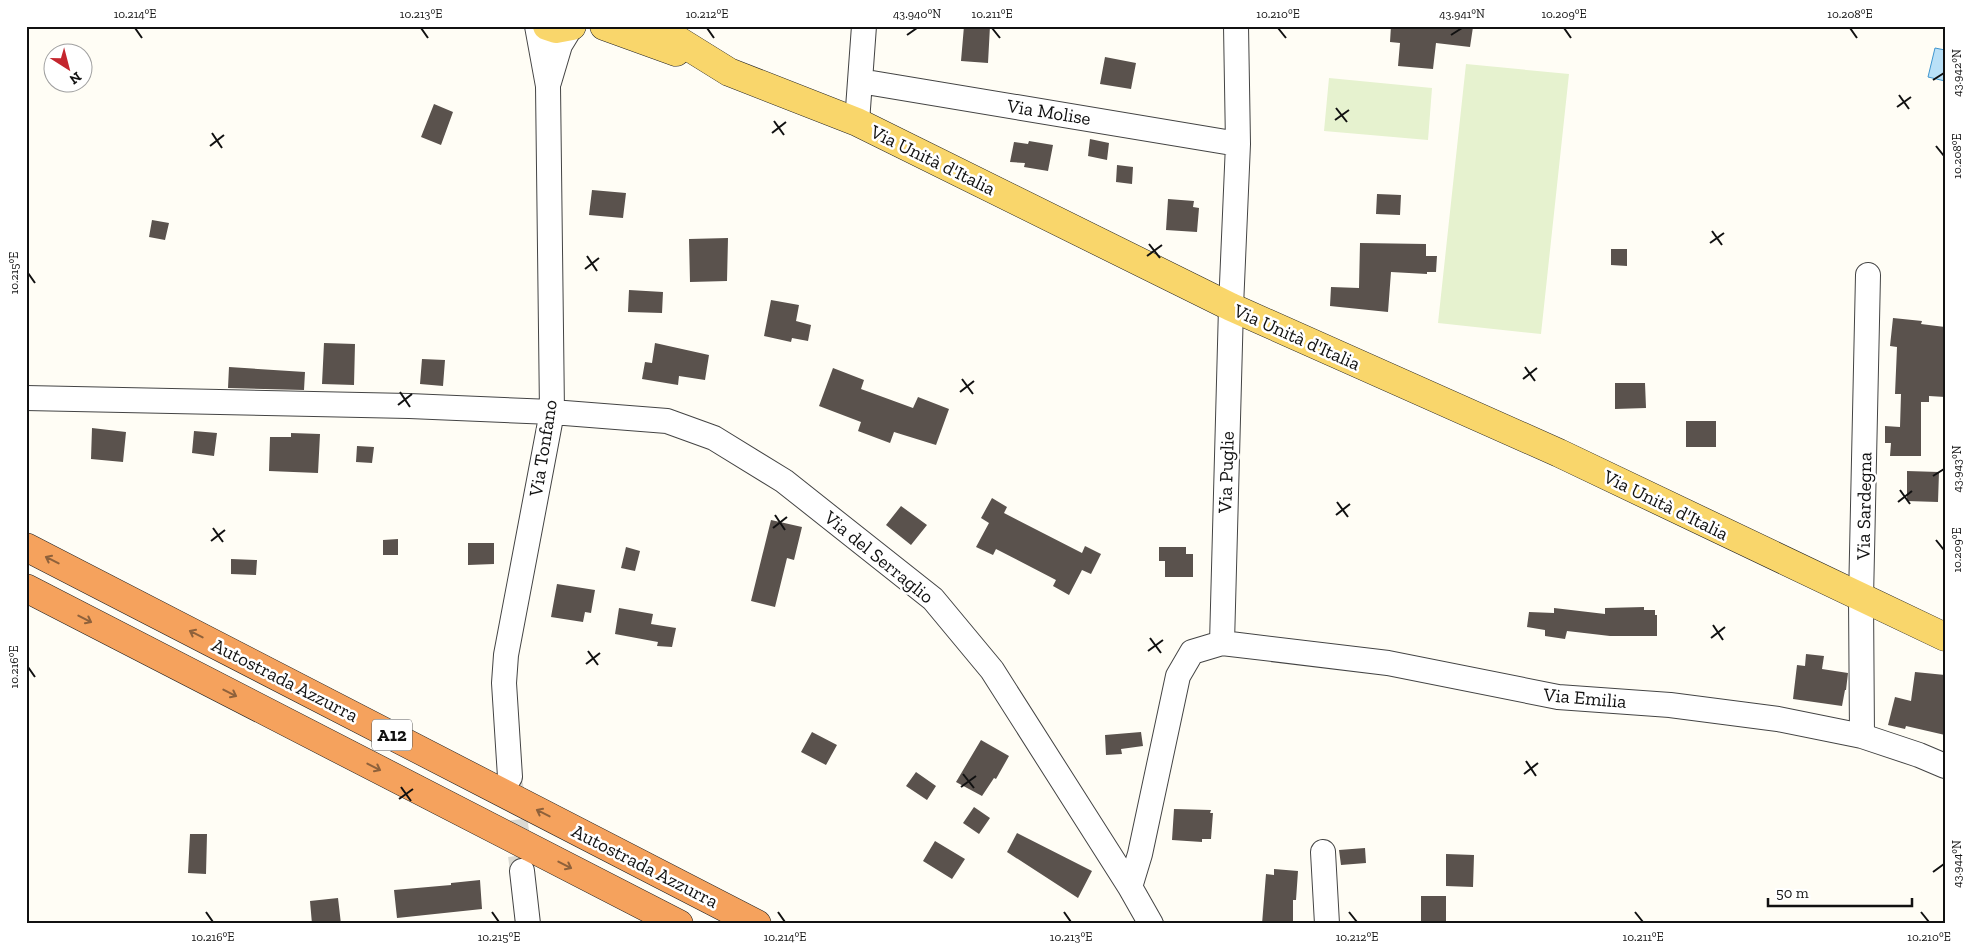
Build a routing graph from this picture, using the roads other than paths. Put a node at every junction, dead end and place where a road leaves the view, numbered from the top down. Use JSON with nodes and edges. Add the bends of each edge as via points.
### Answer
{"nodes":[{"id":1,"x":537,"y":26,"type":"edge"},
{"id":2,"x":546,"y":26,"type":"edge"},
{"id":3,"x":572,"y":26,"type":"edge"},
{"id":4,"x":604,"y":26,"type":"edge"},
{"id":5,"x":655,"y":26,"type":"edge"},
{"id":6,"x":864,"y":26,"type":"edge"},
{"id":7,"x":1236,"y":26,"type":"edge"},
{"id":8,"x":729,"y":72,"type":"junction"},
{"id":9,"x":860,"y":81,"type":"junction"},
{"id":10,"x":548,"y":86,"type":"junction"},
{"id":11,"x":857,"y":122,"type":"junction"},
{"id":12,"x":1238,"y":144,"type":"junction"},
{"id":13,"x":1868,"y":275,"type":"dead end"},
{"id":14,"x":1231,"y":307,"type":"junction"},
{"id":15,"x":26,"y":398,"type":"edge"},
{"id":16,"x":552,"y":412,"type":"junction"},
{"id":17,"x":26,"y":547,"type":"edge"},
{"id":18,"x":26,"y":588,"type":"edge"},
{"id":19,"x":1861,"y":599,"type":"junction"},
{"id":20,"x":1945,"y":637,"type":"edge"},
{"id":21,"x":1222,"y":643,"type":"junction"},
{"id":22,"x":1862,"y":736,"type":"junction"},
{"id":23,"x":1945,"y":766,"type":"edge"},
{"id":24,"x":510,"y":777,"type":"tunnel mouth"},
{"id":25,"x":1322,"y":852,"type":"dead end"},
{"id":26,"x":522,"y":871,"type":"tunnel mouth"},
{"id":27,"x":1130,"y":886,"type":"junction"},
{"id":28,"x":528,"y":924,"type":"edge"},
{"id":29,"x":679,"y":924,"type":"edge"},
{"id":30,"x":758,"y":924,"type":"edge"},
{"id":31,"x":1151,"y":924,"type":"edge"},
{"id":32,"x":1327,"y":924,"type":"edge"}],
"edges":[{"from":1,"to":10,"type":"street"},
{"from":2,"to":3,"type":"main road","via":[[556,29]]},
{"from":3,"to":10,"type":"street","via":[[560,45]]},
{"from":4,"to":8,"type":"main road"},
{"from":5,"to":8,"type":"main road","name":"Via Unità d'Italia"},
{"from":6,"to":9,"type":"street"},
{"from":7,"to":12,"type":"street","name":"Via Puglie"},
{"from":8,"to":11,"type":"main road","name":"Via Unità d'Italia"},
{"from":9,"to":11,"type":"street"},
{"from":9,"to":12,"type":"street","name":"Via Molise"},
{"from":10,"to":16,"type":"street","name":"Via Tonfano"},
{"from":11,"to":14,"type":"main road","name":"Via Unità d'Italia"},
{"from":12,"to":14,"type":"street","name":"Via Puglie"},
{"from":13,"to":19,"type":"street","name":"Via Sardegna"},
{"from":14,"to":19,"type":"main road","name":"Via Unità d'Italia","via":[[1559,453]]},
{"from":14,"to":21,"type":"street","name":"Via Puglie"},
{"from":15,"to":16,"type":"street","name":"Via del Serraglio"},
{"from":16,"to":24,"type":"street","name":"Via Tonfano","via":[[506,655],[504,683]]},
{"from":16,"to":27,"type":"street","name":"Via del Serraglio","via":[[667,420],[714,438],[784,480],[933,599],[992,670]]},
{"from":30,"to":17,"type":"highway","name":"Autostrada Azzurra","number":"A12","one_way":true},
{"from":18,"to":29,"type":"highway","name":"Autostrada Azzurra","number":"A12","one_way":true},
{"from":19,"to":20,"type":"main road","name":"Via Unità d'Italia"},
{"from":19,"to":22,"type":"street","name":"Via Sardegna"},
{"from":21,"to":22,"type":"street","name":"Via Emilia","via":[[1388,663],[1549,696],[1680,706],[1778,719]]},
{"from":21,"to":27,"type":"street","via":[[1192,652],[1178,676],[1140,854]]},
{"from":22,"to":23,"type":"street","name":"Via Emilia"},
{"from":25,"to":32,"type":"street"},
{"from":26,"to":28,"type":"street"},
{"from":27,"to":31,"type":"street","name":"Via del Serraglio"}]}
